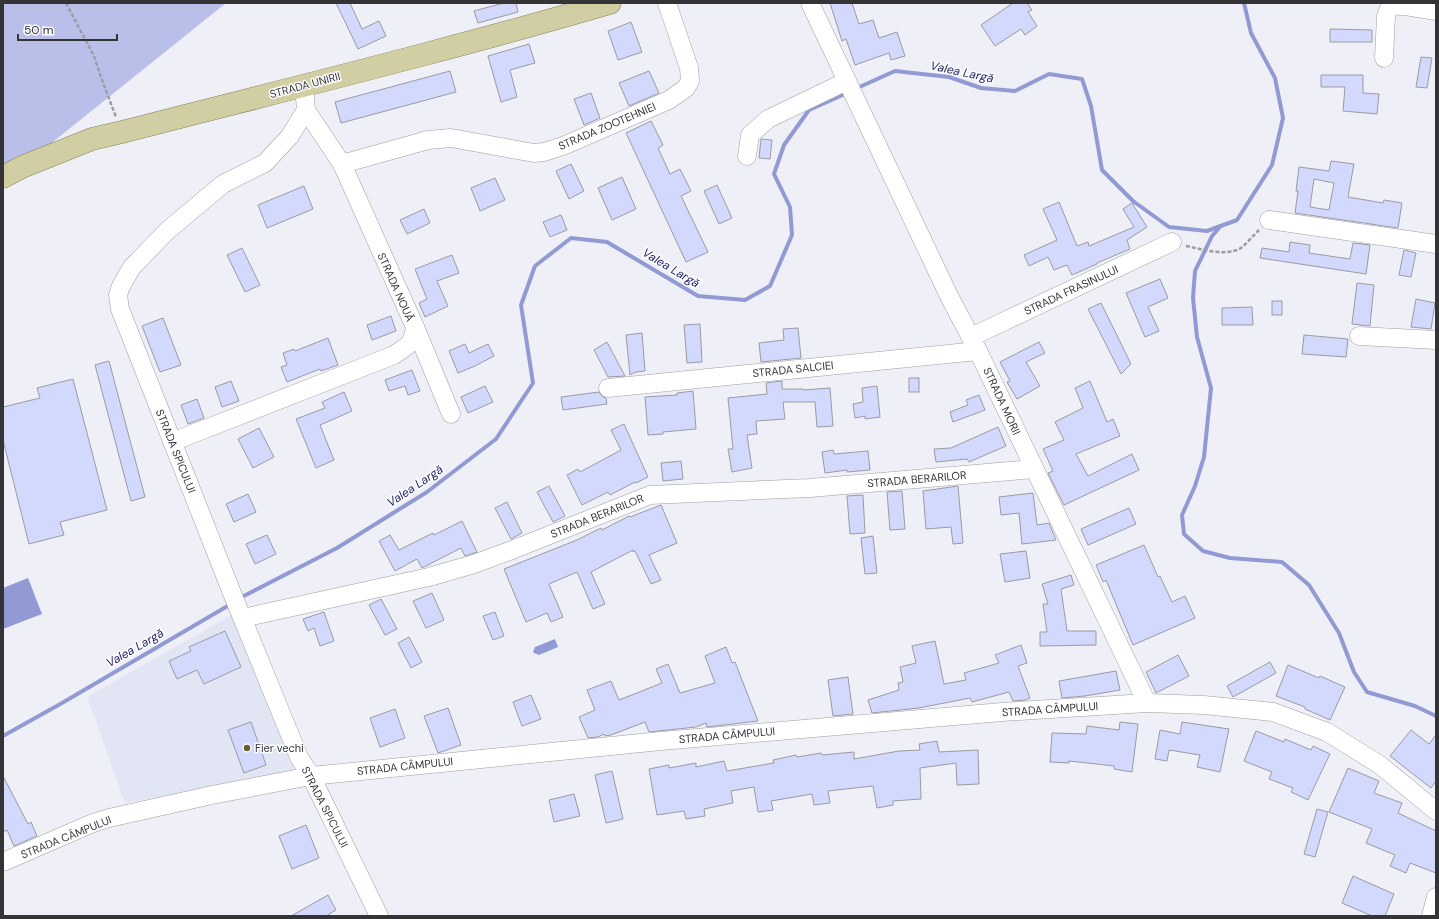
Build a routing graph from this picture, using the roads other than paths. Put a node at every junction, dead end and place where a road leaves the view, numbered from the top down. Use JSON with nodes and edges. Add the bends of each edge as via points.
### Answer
{"nodes":[{"id":1,"x":610,"y":3,"type":"edge"},
{"id":2,"x":667,"y":3,"type":"edge"},
{"id":3,"x":810,"y":3,"type":"edge"},
{"id":4,"x":1436,"y":11,"type":"edge"},
{"id":5,"x":1384,"y":58,"type":"dead end"},
{"id":6,"x":304,"y":86,"type":"junction"},
{"id":7,"x":850,"y":89,"type":"junction"},
{"id":8,"x":306,"y":110,"type":"junction"},
{"id":9,"x":747,"y":156,"type":"dead end"},
{"id":10,"x":342,"y":164,"type":"junction"},
{"id":11,"x":3,"y":177,"type":"edge"},
{"id":12,"x":1269,"y":220,"type":"road end"},
{"id":13,"x":1172,"y":242,"type":"dead end"},
{"id":14,"x":1436,"y":244,"type":"edge"},
{"id":15,"x":414,"y":327,"type":"junction"},
{"id":16,"x":1360,"y":336,"type":"dead end"},
{"id":17,"x":1436,"y":340,"type":"edge"},
{"id":18,"x":974,"y":344,"type":"junction"},
{"id":19,"x":608,"y":388,"type":"dead end"},
{"id":20,"x":451,"y":414,"type":"dead end"},
{"id":21,"x":172,"y":442,"type":"junction"},
{"id":22,"x":1034,"y":469,"type":"junction"},
{"id":23,"x":238,"y":606,"type":"junction"},
{"id":24,"x":1147,"y":703,"type":"junction"},
{"id":25,"x":310,"y":776,"type":"junction"},
{"id":26,"x":1436,"y":811,"type":"edge"},
{"id":27,"x":3,"y":862,"type":"edge"},
{"id":28,"x":1436,"y":897,"type":"edge"},
{"id":29,"x":379,"y":916,"type":"edge"},
{"id":30,"x":1431,"y":916,"type":"edge"}],
"edges":[{"from":1,"to":6,"type":"main road","name":"STRADA UNIRII"},
{"from":2,"to":10,"type":"street","name":"STRADA ZOOTEHNIEI","via":[[689,68],[690,81],[686,88],[668,100],[544,152],[534,153],[450,138],[428,140]]},
{"from":3,"to":7,"type":"street","name":"STRADA MORII"},
{"from":4,"to":5,"type":"street","via":[[1408,6],[1388,9]]},
{"from":6,"to":8,"type":"street","name":"STRADA NOUĂ"},
{"from":6,"to":11,"type":"main road","name":"STRADA UNIRII","via":[[92,139]]},
{"from":7,"to":9,"type":"street","via":[[768,119],[750,135]]},
{"from":7,"to":18,"type":"street","name":"STRADA MORII"},
{"from":8,"to":10,"type":"street","name":"STRADA NOUĂ"},
{"from":8,"to":21,"type":"street","name":"STRADA SPICULUI","via":[[290,136],[265,162],[223,184],[167,231],[136,263],[120,286],[120,309]]},
{"from":10,"to":15,"type":"street","name":"STRADA NOUĂ"},
{"from":12,"to":14,"type":"street"},
{"from":13,"to":18,"type":"street","name":"STRADA FRASINULUI"},
{"from":15,"to":20,"type":"street"},
{"from":15,"to":21,"type":"street","name":"STRADA NOUĂ","via":[[413,340],[394,355]]},
{"from":16,"to":17,"type":"street"},
{"from":18,"to":19,"type":"street","name":"STRADA SALCIEI"},
{"from":18,"to":22,"type":"street","name":"STRADA MORII"},
{"from":21,"to":23,"type":"street","name":"STRADA SPICULUI"},
{"from":22,"to":23,"type":"street","name":"STRADA BERARILOR","via":[[810,488],[650,495],[512,550],[429,577]]},
{"from":22,"to":24,"type":"street","name":"STRADA MORII"},
{"from":23,"to":25,"type":"street","name":"STRADA SPICULUI","via":[[299,757]]},
{"from":24,"to":25,"type":"street","name":"STRADA CÂMPULUI","via":[[1002,712],[661,740]]},
{"from":24,"to":26,"type":"street","name":"STRADA CÂMPULUI","via":[[1204,705],[1273,712],[1327,732],[1380,766]]},
{"from":25,"to":27,"type":"street","name":"STRADA CÂMPULUI","via":[[110,818]]},
{"from":25,"to":29,"type":"street","name":"STRADA SPICULUI"},
{"from":28,"to":30,"type":"street"}]}
